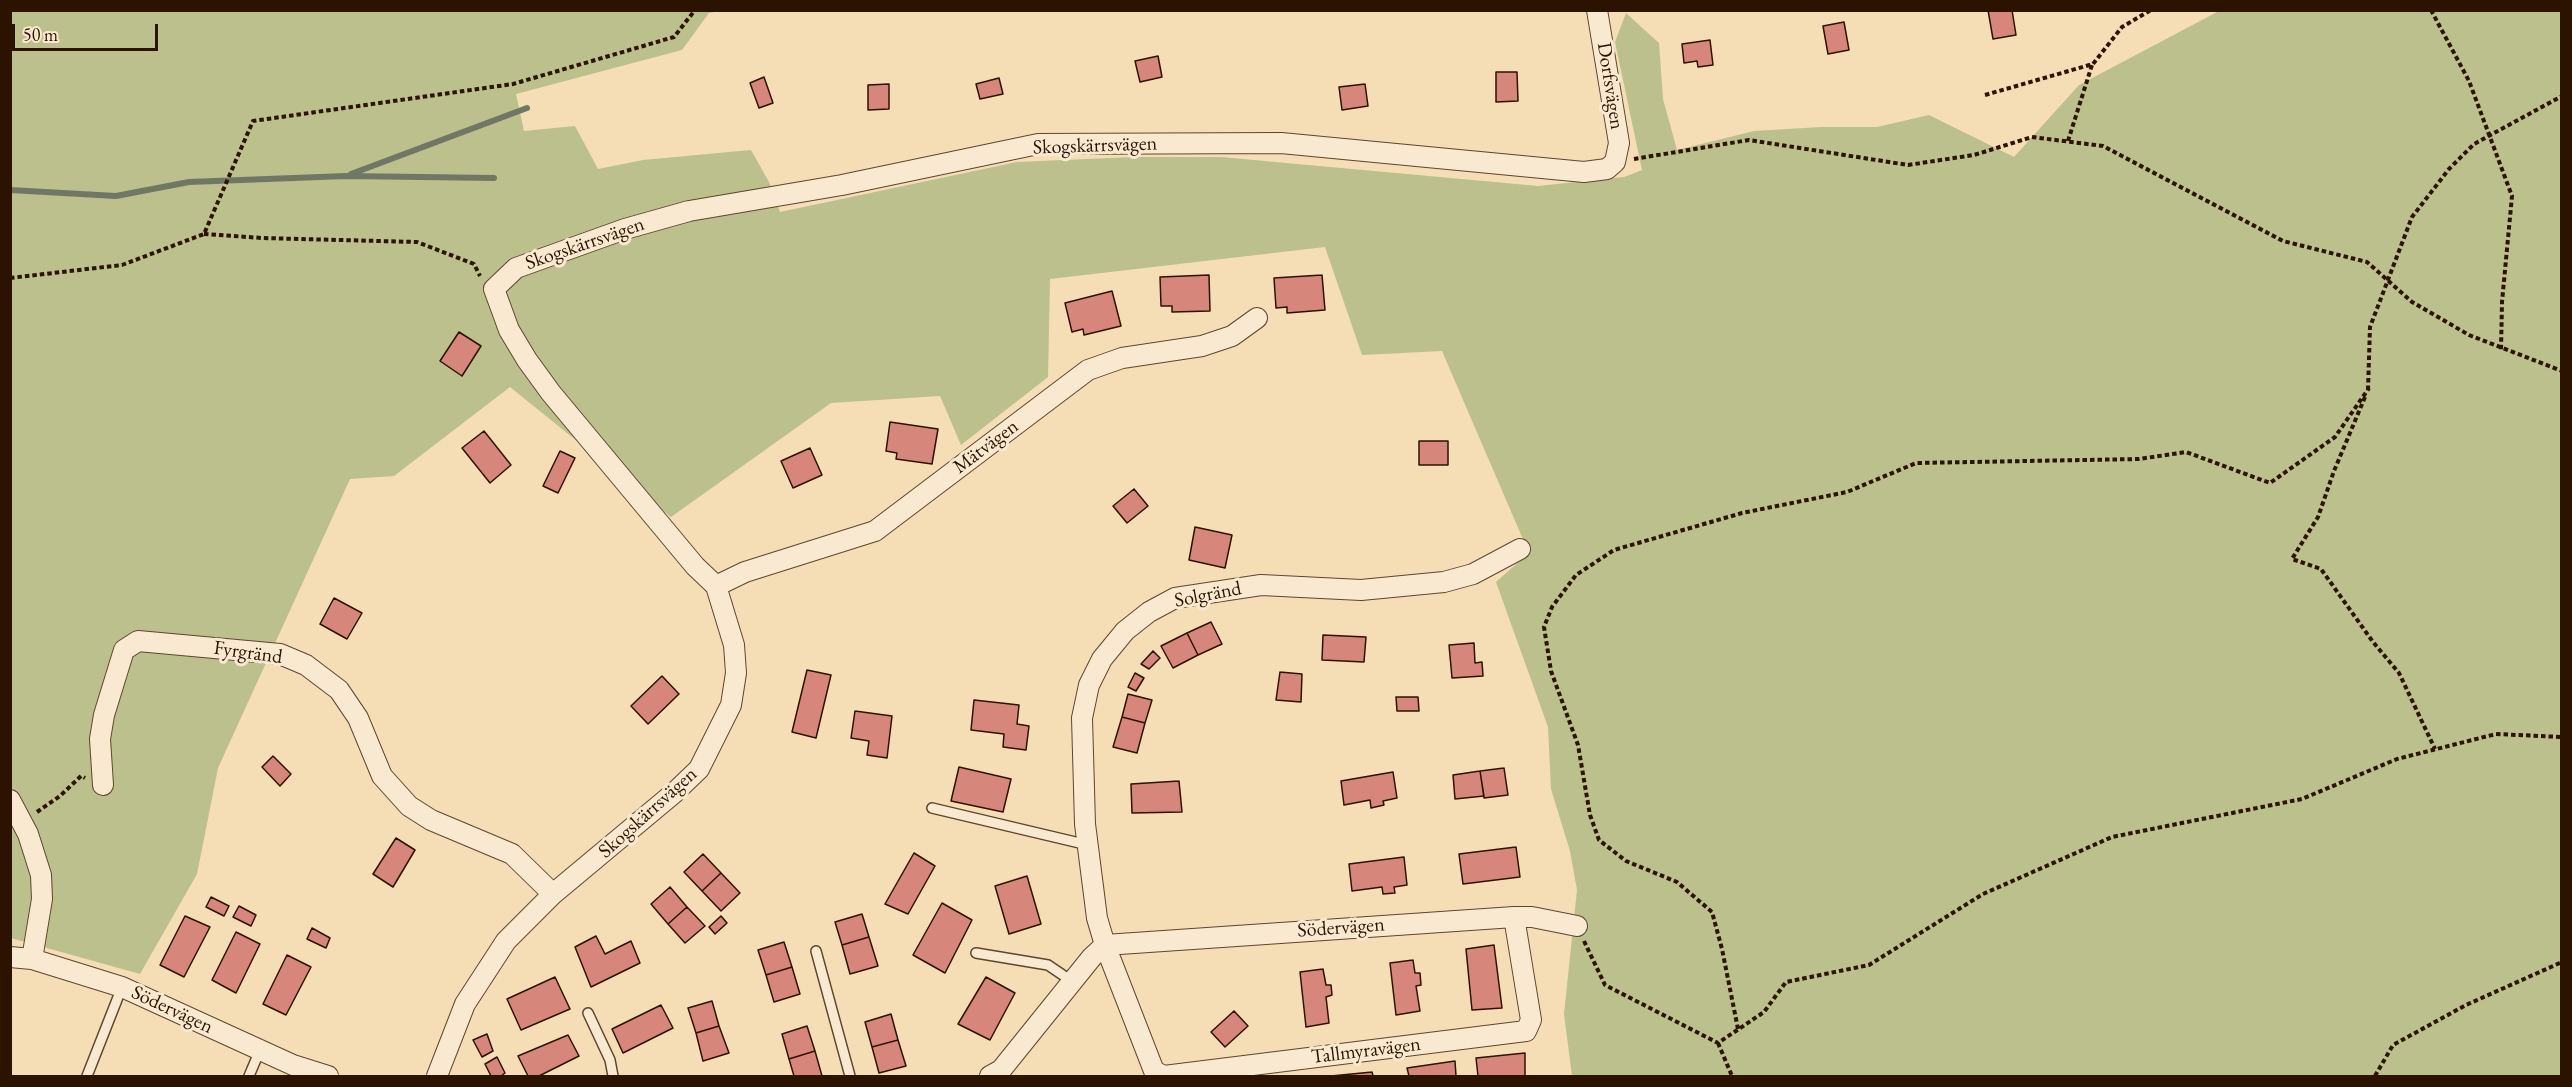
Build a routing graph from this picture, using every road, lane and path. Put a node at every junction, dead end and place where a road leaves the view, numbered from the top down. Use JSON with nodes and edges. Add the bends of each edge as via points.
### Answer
{"nodes":[{"id":1,"x":695,"y":10,"type":"edge"},
{"id":2,"x":1597,"y":10,"type":"edge"},
{"id":3,"x":2151,"y":10,"type":"edge"},
{"id":4,"x":2431,"y":10,"type":"edge"},
{"id":5,"x":2092,"y":64,"type":"junction"},
{"id":6,"x":1985,"y":95,"type":"dead end"},
{"id":7,"x":2562,"y":96,"type":"edge"},
{"id":8,"x":2487,"y":135,"type":"junction"},
{"id":9,"x":2068,"y":141,"type":"junction"},
{"id":10,"x":1615,"y":162,"type":"junction"},
{"id":11,"x":204,"y":234,"type":"junction"},
{"id":12,"x":10,"y":278,"type":"edge"},
{"id":13,"x":2386,"y":280,"type":"junction"},
{"id":14,"x":494,"y":289,"type":"junction"},
{"id":15,"x":1257,"y":318,"type":"dead end"},
{"id":16,"x":2501,"y":350,"type":"junction"},
{"id":17,"x":2562,"y":371,"type":"edge"},
{"id":18,"x":2368,"y":388,"type":"junction"},
{"id":19,"x":1520,"y":549,"type":"dead end"},
{"id":20,"x":716,"y":586,"type":"junction"},
{"id":21,"x":2562,"y":737,"type":"edge"},
{"id":22,"x":2435,"y":749,"type":"junction"},
{"id":23,"x":103,"y":785,"type":"joint"},
{"id":24,"x":10,"y":800,"type":"edge"},
{"id":25,"x":932,"y":808,"type":"dead end"},
{"id":26,"x":28,"y":834,"type":"junction"},
{"id":27,"x":1088,"y":845,"type":"junction"},
{"id":28,"x":553,"y":894,"type":"junction"},
{"id":29,"x":1514,"y":917,"type":"junction"},
{"id":30,"x":1577,"y":926,"type":"joint"},
{"id":31,"x":1105,"y":945,"type":"junction"},
{"id":32,"x":816,"y":951,"type":"dead end"},
{"id":33,"x":976,"y":953,"type":"dead end"},
{"id":34,"x":10,"y":957,"type":"edge"},
{"id":35,"x":32,"y":958,"type":"junction"},
{"id":36,"x":2562,"y":962,"type":"edge"},
{"id":37,"x":1073,"y":982,"type":"junction"},
{"id":38,"x":122,"y":987,"type":"junction"},
{"id":39,"x":588,"y":1013,"type":"dead end"},
{"id":40,"x":1738,"y":1029,"type":"junction"},
{"id":41,"x":1718,"y":1043,"type":"junction"},
{"id":42,"x":260,"y":1050,"type":"junction"},
{"id":43,"x":87,"y":1077,"type":"edge"},
{"id":44,"x":249,"y":1077,"type":"edge"},
{"id":45,"x":328,"y":1077,"type":"edge"},
{"id":46,"x":437,"y":1077,"type":"edge"},
{"id":47,"x":613,"y":1077,"type":"edge"},
{"id":48,"x":850,"y":1077,"type":"edge"},
{"id":49,"x":990,"y":1077,"type":"edge"},
{"id":50,"x":1732,"y":1077,"type":"edge"},
{"id":51,"x":2375,"y":1077,"type":"edge"}],
"edges":[{"from":1,"to":11,"type":"path","via":[[674,37],[513,84],[253,121]]},
{"from":2,"to":10,"type":"street","name":"Dorfsvägen","via":[[1618,133]]},
{"from":3,"to":5,"type":"path","via":[[2122,27]]},
{"from":4,"to":8,"type":"path","via":[[2469,81]]},
{"from":5,"to":6,"type":"path"},
{"from":5,"to":9,"type":"path"},
{"from":7,"to":8,"type":"path"},
{"from":8,"to":13,"type":"path","via":[[2449,169],[2412,217]]},
{"from":8,"to":16,"type":"path","via":[[2512,196]]},
{"from":9,"to":10,"type":"path","via":[[2032,137],[1974,155],[1908,165],[1749,140]]},
{"from":9,"to":13,"type":"path","via":[[2103,146],[2283,242],[2367,262]]},
{"from":10,"to":14,"type":"street","name":"Skogskärrsvägen","via":[[1607,169],[1584,172],[1281,143],[1038,144],[842,185],[689,211],[516,268]]},
{"from":11,"to":12,"type":"path","via":[[122,265]]},
{"from":11,"to":14,"type":"path","via":[[417,242],[474,264],[487,287]]},
{"from":13,"to":16,"type":"path","via":[[2412,302]]},
{"from":13,"to":18,"type":"path","via":[[2370,327]]},
{"from":14,"to":20,"type":"street","name":"Skogskärrsvägen","via":[[509,330],[526,360],[695,566]]},
{"from":15,"to":20,"type":"street","name":"Mätvägen","via":[[1232,336],[1202,346],[1122,358],[1088,370],[875,531],[745,572]]},
{"from":16,"to":17,"type":"path"},
{"from":18,"to":22,"type":"path","via":[[2318,517],[2292,559],[2321,569],[2399,673]]},
{"from":18,"to":40,"type":"path","via":[[2335,437],[2270,483],[2186,452],[2139,459],[1916,463],[1847,492],[1742,513],[1614,550],[1576,574],[1552,607],[1544,627],[1551,671],[1578,745],[1590,815],[1599,840],[1626,861],[1677,882],[1712,912]]},
{"from":19,"to":27,"type":"street","name":"Solgränd","via":[[1473,574],[1443,582],[1361,590],[1261,585],[1175,597],[1149,612],[1125,631],[1102,658],[1089,685],[1081,750]]},
{"from":20,"to":28,"type":"street","name":"Skogskärrsvägen","via":[[734,645],[736,673],[731,705],[716,739],[699,768],[674,794]]},
{"from":21,"to":22,"type":"path","via":[[2496,734]]},
{"from":22,"to":40,"type":"path","via":[[2397,759],[2302,799],[2112,837],[1983,894],[1869,964],[1786,982],[1764,1012]]},
{"from":23,"to":26,"type":"path","via":[[81,776],[30,817]]},
{"from":23,"to":28,"type":"street","name":"Fyrgränd","via":[[100,739],[124,650],[138,641],[280,654],[306,665],[339,690],[358,718],[382,776],[409,806],[512,854]]},
{"from":24,"to":26,"type":"street"},
{"from":25,"to":27,"type":"lane"},
{"from":26,"to":35,"type":"street","via":[[42,887]]},
{"from":27,"to":31,"type":"street","name":"Solgränd","via":[[1096,918]]},
{"from":28,"to":46,"type":"street","name":"Skogskärrsvägen","via":[[506,941],[483,972],[456,1023]]},
{"from":29,"to":30,"type":"street","name":"Södervägen"},
{"from":29,"to":31,"type":"street","name":"Södervägen"},
{"from":29,"to":31,"type":"street","name":"Tallmyravägen","via":[[1531,1020],[1526,1031],[1164,1076],[1154,1071]]},
{"from":30,"to":41,"type":"path","via":[[1605,985]]},
{"from":31,"to":37,"type":"street"},
{"from":32,"to":48,"type":"lane"},
{"from":33,"to":37,"type":"lane","via":[[1048,965]]},
{"from":34,"to":35,"type":"street","name":"Södervägen"},
{"from":35,"to":38,"type":"street","name":"Södervägen"},
{"from":36,"to":51,"type":"path","via":[[2466,1005],[2393,1045]]},
{"from":37,"to":49,"type":"street","via":[[1001,1070]]},
{"from":38,"to":42,"type":"street","name":"Södervägen"},
{"from":38,"to":43,"type":"lane"},
{"from":39,"to":47,"type":"lane","via":[[610,1060]]},
{"from":40,"to":41,"type":"path"},
{"from":41,"to":50,"type":"path"},
{"from":42,"to":44,"type":"lane"},
{"from":42,"to":45,"type":"street","name":"Södervägen"}]}
